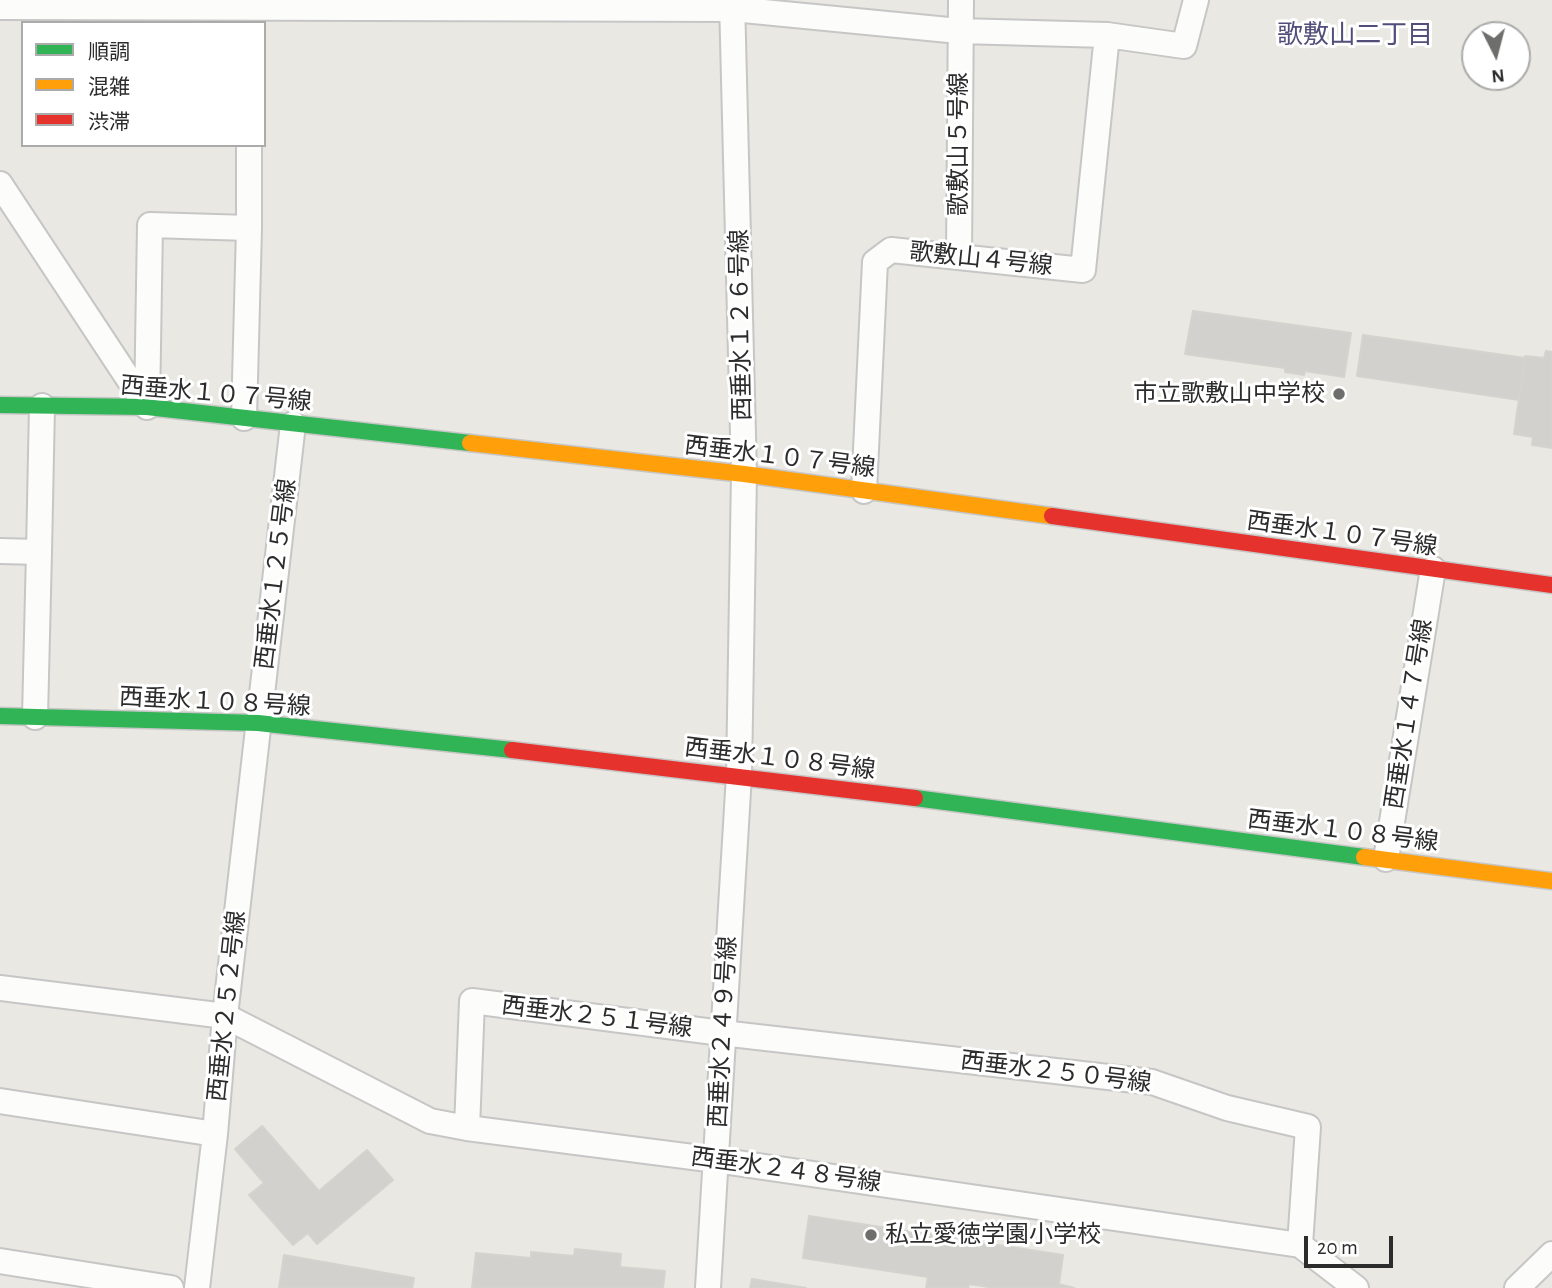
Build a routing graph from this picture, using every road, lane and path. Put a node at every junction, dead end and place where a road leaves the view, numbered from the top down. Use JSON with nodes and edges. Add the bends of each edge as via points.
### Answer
{"nodes":[{"id":1,"x":961,"y":0,"type":"edge"},
{"id":2,"x":1196,"y":0,"type":"edge"},
{"id":3,"x":277,"y":4,"type":"edge"},
{"id":4,"x":732,"y":4,"type":"edge"},
{"id":5,"x":0,"y":7,"type":"edge"},
{"id":6,"x":185,"y":15,"type":"edge"},
{"id":7,"x":959,"y":31,"type":"junction"},
{"id":8,"x":1107,"y":35,"type":"junction"},
{"id":9,"x":249,"y":147,"type":"edge"},
{"id":10,"x":0,"y":184,"type":"edge"},
{"id":11,"x":249,"y":228,"type":"junction"},
{"id":12,"x":959,"y":257,"type":"junction"},
{"id":13,"x":0,"y":405,"type":"edge"},
{"id":14,"x":42,"y":406,"type":"junction"},
{"id":15,"x":147,"y":408,"type":"junction"},
{"id":16,"x":244,"y":418,"type":"junction"},
{"id":17,"x":293,"y":424,"type":"junction"},
{"id":18,"x":744,"y":474,"type":"junction"},
{"id":19,"x":864,"y":491,"type":"junction"},
{"id":20,"x":0,"y":551,"type":"edge"},
{"id":21,"x":39,"y":552,"type":"junction"},
{"id":22,"x":1433,"y":569,"type":"junction"},
{"id":23,"x":1552,"y":585,"type":"edge"},
{"id":24,"x":0,"y":716,"type":"edge"},
{"id":25,"x":36,"y":717,"type":"junction"},
{"id":26,"x":258,"y":723,"type":"junction"},
{"id":27,"x":739,"y":775,"type":"junction"},
{"id":28,"x":1386,"y":859,"type":"junction"},
{"id":29,"x":1552,"y":881,"type":"edge"},
{"id":30,"x":0,"y":988,"type":"edge"},
{"id":31,"x":225,"y":1016,"type":"junction"},
{"id":32,"x":722,"y":1033,"type":"junction"},
{"id":33,"x":0,"y":1101,"type":"edge"},
{"id":34,"x":467,"y":1128,"type":"junction"},
{"id":35,"x":215,"y":1134,"type":"junction"},
{"id":36,"x":716,"y":1160,"type":"junction"},
{"id":37,"x":1300,"y":1245,"type":"junction"},
{"id":38,"x":1552,"y":1254,"type":"edge"},
{"id":39,"x":0,"y":1261,"type":"edge"},
{"id":40,"x":171,"y":1288,"type":"edge"},
{"id":41,"x":197,"y":1288,"type":"edge"},
{"id":42,"x":708,"y":1288,"type":"edge"},
{"id":43,"x":1356,"y":1288,"type":"edge"},
{"id":44,"x":1517,"y":1288,"type":"edge"}],
"edges":[{"from":1,"to":7,"type":"street","name":"歌敷山５号線"},
{"from":2,"to":8,"type":"street","via":[[1184,46]]},
{"from":3,"to":4,"type":"street"},
{"from":3,"to":6,"type":"street"},
{"from":4,"to":7,"type":"street"},
{"from":4,"to":18,"type":"street","name":"西垂水１２６号線"},
{"from":5,"to":6,"type":"street"},
{"from":7,"to":8,"type":"street"},
{"from":7,"to":12,"type":"street","name":"歌敷山５号線"},
{"from":8,"to":12,"type":"street","name":"歌敷山４号線","via":[[1083,270]]},
{"from":9,"to":11,"type":"street"},
{"from":10,"to":15,"type":"street"},
{"from":11,"to":15,"type":"street","via":[[150,225]]},
{"from":11,"to":16,"type":"street"},
{"from":12,"to":19,"type":"street","name":"歌敷山４号線","via":[[891,250],[875,262]]},
{"from":13,"to":14,"type":"street","name":"西垂水１０７号線"},
{"from":14,"to":15,"type":"street","name":"西垂水１０７号線"},
{"from":14,"to":21,"type":"street"},
{"from":15,"to":16,"type":"street","name":"西垂水１０７号線"},
{"from":16,"to":17,"type":"street","name":"西垂水１０７号線"},
{"from":17,"to":18,"type":"street","name":"西垂水１０７号線"},
{"from":17,"to":26,"type":"street","name":"西垂水１２５号線"},
{"from":18,"to":19,"type":"street","name":"西垂水１０７号線"},
{"from":18,"to":27,"type":"street","name":"西垂水１２６号線"},
{"from":19,"to":22,"type":"street","name":"西垂水１０７号線"},
{"from":20,"to":21,"type":"street"},
{"from":21,"to":25,"type":"street"},
{"from":22,"to":23,"type":"street","name":"西垂水１０７号線"},
{"from":22,"to":28,"type":"street","name":"西垂水１４７号線"},
{"from":24,"to":25,"type":"street","name":"西垂水１０８号線"},
{"from":25,"to":26,"type":"street","name":"西垂水１０８号線"},
{"from":26,"to":27,"type":"street","name":"西垂水１０８号線"},
{"from":26,"to":31,"type":"street","name":"西垂水２５２号線"},
{"from":27,"to":28,"type":"street","name":"西垂水１０８号線"},
{"from":27,"to":32,"type":"street","name":"西垂水２４９号線"},
{"from":28,"to":29,"type":"street","name":"西垂水１０８号線"},
{"from":30,"to":31,"type":"street"},
{"from":31,"to":34,"type":"street","name":"西垂水２４８号線","via":[[430,1121]]},
{"from":31,"to":35,"type":"street","name":"西垂水２５２号線"},
{"from":32,"to":34,"type":"street","name":"西垂水２５１号線","via":[[472,1001]]},
{"from":32,"to":36,"type":"street","name":"西垂水２４９号線"},
{"from":32,"to":37,"type":"street","name":"西垂水２５０号線","via":[[1152,1082],[1227,1108],[1308,1127]]},
{"from":33,"to":35,"type":"street"},
{"from":34,"to":36,"type":"street","name":"西垂水２４８号線"},
{"from":35,"to":41,"type":"street","name":"西垂水２５２号線"},
{"from":36,"to":37,"type":"street","name":"西垂水２４８号線"},
{"from":36,"to":42,"type":"street","name":"西垂水２４９号線"},
{"from":37,"to":43,"type":"street","name":"西垂水２４８号線"},
{"from":38,"to":44,"type":"street"},
{"from":39,"to":40,"type":"street"}]}
